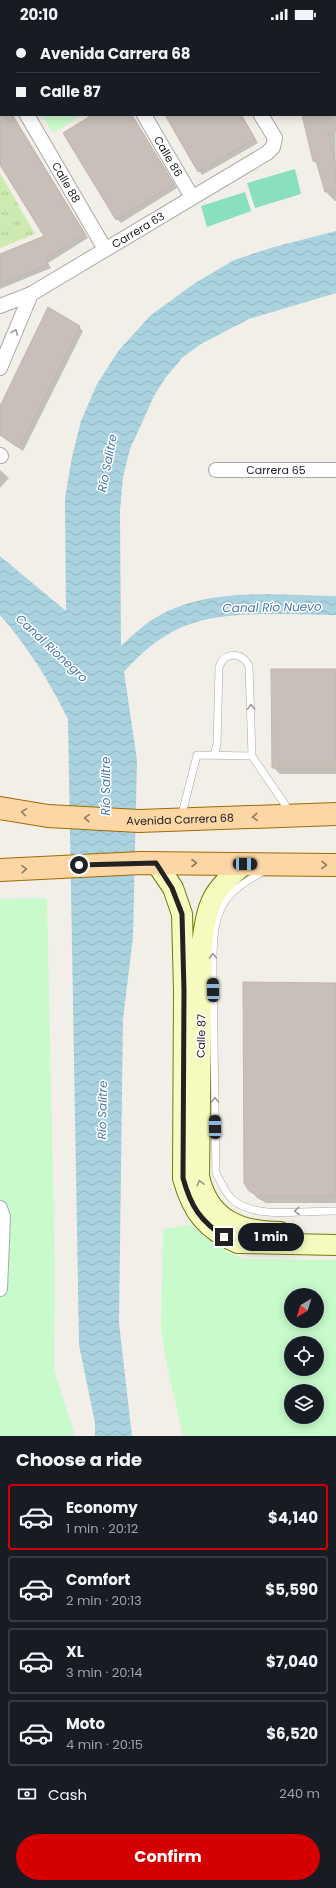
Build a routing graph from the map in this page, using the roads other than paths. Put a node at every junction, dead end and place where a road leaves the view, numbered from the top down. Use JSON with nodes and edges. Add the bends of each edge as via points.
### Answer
{"nodes":[{"id":1,"x":28,"y":116,"type":"edge"},
{"id":2,"x":145,"y":116,"type":"edge"},
{"id":3,"x":262,"y":116,"type":"edge"},
{"id":4,"x":192,"y":197,"type":"junction"},
{"id":5,"x":105,"y":249,"type":"junction"},
{"id":6,"x":31,"y":294,"type":"junction"},
{"id":7,"x":0,"y":306,"type":"edge"},
{"id":8,"x":0,"y":368,"type":"edge"},
{"id":9,"x":216,"y":470,"type":"dead end"},
{"id":10,"x":336,"y":470,"type":"edge"},
{"id":11,"x":214,"y":755,"type":"junction"},
{"id":12,"x":252,"y":756,"type":"junction"},
{"id":13,"x":0,"y":808,"type":"edge"},
{"id":14,"x":336,"y":814,"type":"edge"},
{"id":15,"x":292,"y":815,"type":"junction"},
{"id":16,"x":180,"y":819,"type":"junction"},
{"id":17,"x":149,"y":863,"type":"junction"},
{"id":18,"x":245,"y":864,"type":"junction"},
{"id":19,"x":274,"y":864,"type":"junction"},
{"id":20,"x":336,"y":865,"type":"edge"},
{"id":21,"x":0,"y":870,"type":"edge"},
{"id":22,"x":0,"y":1208,"type":"edge"},
{"id":23,"x":336,"y":1211,"type":"edge"},
{"id":24,"x":336,"y":1232,"type":"edge"},
{"id":25,"x":336,"y":1245,"type":"edge"},
{"id":26,"x":0,"y":1289,"type":"edge"}],
"edges":[{"from":1,"to":5,"type":"street","name":"Calle 88"},
{"from":2,"to":4,"type":"street","name":"Calle 86"},
{"from":3,"to":4,"type":"street","name":"Carrera 63","via":[[275,138],[273,147]]},
{"from":4,"to":5,"type":"street","name":"Carrera 63"},
{"from":5,"to":6,"type":"street","name":"Carrera 63"},
{"from":6,"to":7,"type":"street","name":"Carrera 63"},
{"from":8,"to":6,"type":"street","one_way":true},
{"from":9,"to":10,"type":"street","name":"Carrera 65"},
{"from":11,"to":12,"type":"lane"},
{"from":12,"to":11,"type":"lane","one_way":true,"via":[[249,666],[245,659],[236,655],[224,658],[219,667],[217,744]]},
{"from":11,"to":16,"type":"lane","via":[[197,755]]},
{"from":12,"to":15,"type":"lane"},
{"from":16,"to":13,"type":"main road","name":"Avenida Carrera 68","one_way":true,"via":[[140,821],[48,816]]},
{"from":14,"to":15,"type":"main road","name":"Avenida Carrera 68"},
{"from":15,"to":16,"type":"main road","name":"Avenida Carrera 68","one_way":true},
{"from":17,"to":18,"type":"main road","one_way":true},
{"from":21,"to":17,"type":"main road","one_way":true},
{"from":17,"to":25,"type":"street","name":"Calle 87","via":[[172,888],[182,914],[183,1178],[192,1205],[207,1225],[238,1243]]},
{"from":18,"to":19,"type":"main road"},
{"from":24,"to":18,"type":"street","name":"Calle 87","one_way":true,"via":[[257,1231],[237,1227],[220,1216],[207,1201],[201,1188],[199,1176],[202,946],[205,921],[215,893]]},
{"from":19,"to":20,"type":"main road","one_way":true},
{"from":23,"to":19,"type":"lane","one_way":true,"via":[[263,1212],[243,1207],[225,1191],[216,1173],[213,974],[216,924],[221,909],[230,895],[243,883]]},
{"from":22,"to":26,"type":"street","via":[[3,1217]]}]}
